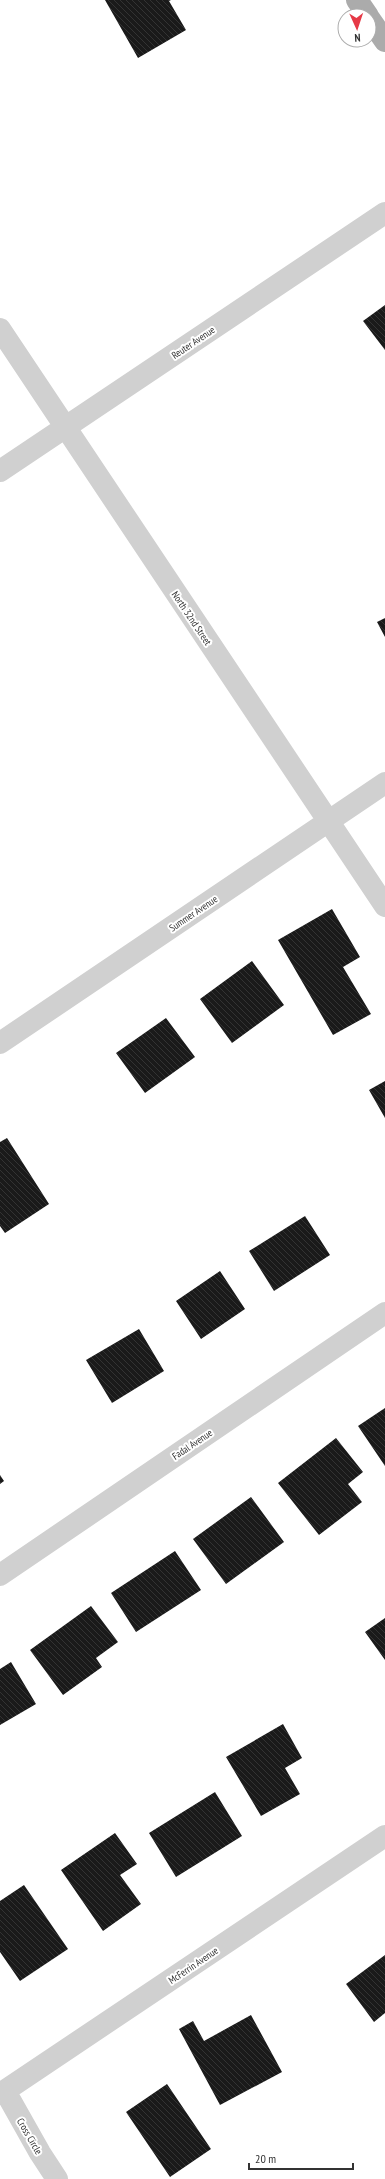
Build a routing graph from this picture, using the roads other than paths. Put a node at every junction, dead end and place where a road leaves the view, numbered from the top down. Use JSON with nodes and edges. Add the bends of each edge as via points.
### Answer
{"nodes":[{"id":1,"x":377,"y":30,"type":"edge"},
{"id":2,"x":385,"y":41,"type":"edge"},
{"id":3,"x":385,"y":213,"type":"edge"},
{"id":4,"x":0,"y":329,"type":"edge"},
{"id":5,"x":65,"y":427,"type":"junction"},
{"id":6,"x":0,"y":471,"type":"edge"},
{"id":7,"x":385,"y":783,"type":"edge"},
{"id":8,"x":328,"y":822,"type":"junction"},
{"id":9,"x":385,"y":906,"type":"edge"},
{"id":10,"x":0,"y":1043,"type":"edge"},
{"id":11,"x":385,"y":1313,"type":"edge"},
{"id":12,"x":0,"y":1575,"type":"edge"},
{"id":13,"x":385,"y":1836,"type":"edge"},
{"id":14,"x":3,"y":2093,"type":"edge"},
{"id":15,"x":57,"y":2179,"type":"edge"}],
"edges":[{"from":1,"to":2,"type":"main road"},
{"from":3,"to":5,"type":"street","name":"Reuter Avenue"},
{"from":4,"to":5,"type":"street","name":"North 32nd Street"},
{"from":5,"to":6,"type":"street","name":"Reuter Avenue"},
{"from":5,"to":8,"type":"street","name":"North 32nd Street"},
{"from":7,"to":8,"type":"street","name":"Summer Avenue"},
{"from":8,"to":9,"type":"street","name":"North 32nd Street"},
{"from":8,"to":10,"type":"street","name":"Summer Avenue"},
{"from":11,"to":12,"type":"street","name":"Fadal Avenue"},
{"from":13,"to":14,"type":"street","name":"McFerrin Avenue"},
{"from":14,"to":15,"type":"street","name":"Cross Circle"}]}
